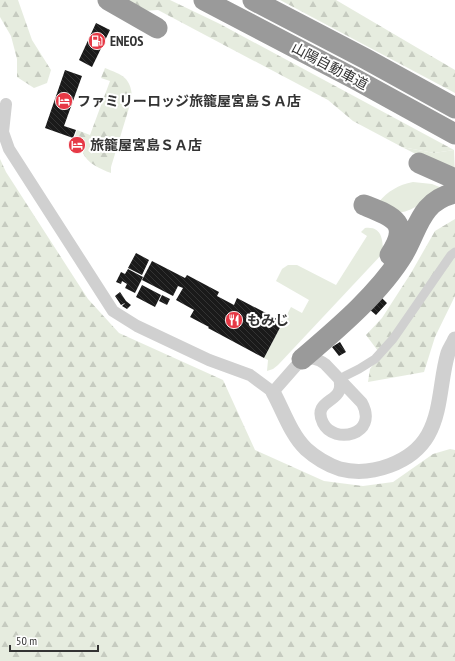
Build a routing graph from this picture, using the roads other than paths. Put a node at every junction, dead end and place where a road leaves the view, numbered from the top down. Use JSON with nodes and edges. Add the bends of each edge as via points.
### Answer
{"nodes":[{"id":1,"x":108,"y":0,"type":"edge"},
{"id":2,"x":204,"y":0,"type":"edge"},
{"id":3,"x":253,"y":0,"type":"edge"},
{"id":4,"x":157,"y":28,"type":"dead end"},
{"id":5,"x":6,"y":104,"type":"dead end"},
{"id":6,"x":455,"y":108,"type":"edge"},
{"id":7,"x":455,"y":134,"type":"edge"},
{"id":8,"x":419,"y":163,"type":"dead end"},
{"id":9,"x":455,"y":179,"type":"edge"},
{"id":10,"x":455,"y":192,"type":"edge"},
{"id":11,"x":364,"y":205,"type":"dead end"},
{"id":12,"x":455,"y":252,"type":"edge"},
{"id":13,"x":455,"y":339,"type":"edge"},
{"id":14,"x":302,"y":359,"type":"junction"},
{"id":15,"x":342,"y":377,"type":"junction"},
{"id":16,"x":273,"y":392,"type":"junction"}],
"edges":[{"from":1,"to":4,"type":"highway"},
{"from":2,"to":7,"type":"highway","name":"山陽自動車道"},
{"from":3,"to":6,"type":"highway","name":"山陽自動車道"},
{"from":5,"to":16,"type":"street","via":[[4,132],[9,149],[113,310],[137,326],[250,376]]},
{"from":8,"to":9,"type":"highway"},
{"from":10,"to":14,"type":"highway","via":[[434,201],[385,279],[348,318]]},
{"from":11,"to":14,"type":"highway","via":[[395,220],[400,236],[397,245],[378,273]]},
{"from":12,"to":15,"type":"street","via":[[393,338],[360,369]]},
{"from":13,"to":16,"type":"street","via":[[448,352],[436,416],[428,435],[416,449],[397,462],[377,469],[340,469],[321,460],[305,448],[292,430]]},
{"from":14,"to":15,"type":"street","via":[[314,358],[321,361]]},
{"from":14,"to":16,"type":"street"},
{"from":15,"to":15,"type":"street","via":[[362,402],[367,418],[359,430],[345,435],[329,431],[321,418],[324,405],[339,392]]}]}
